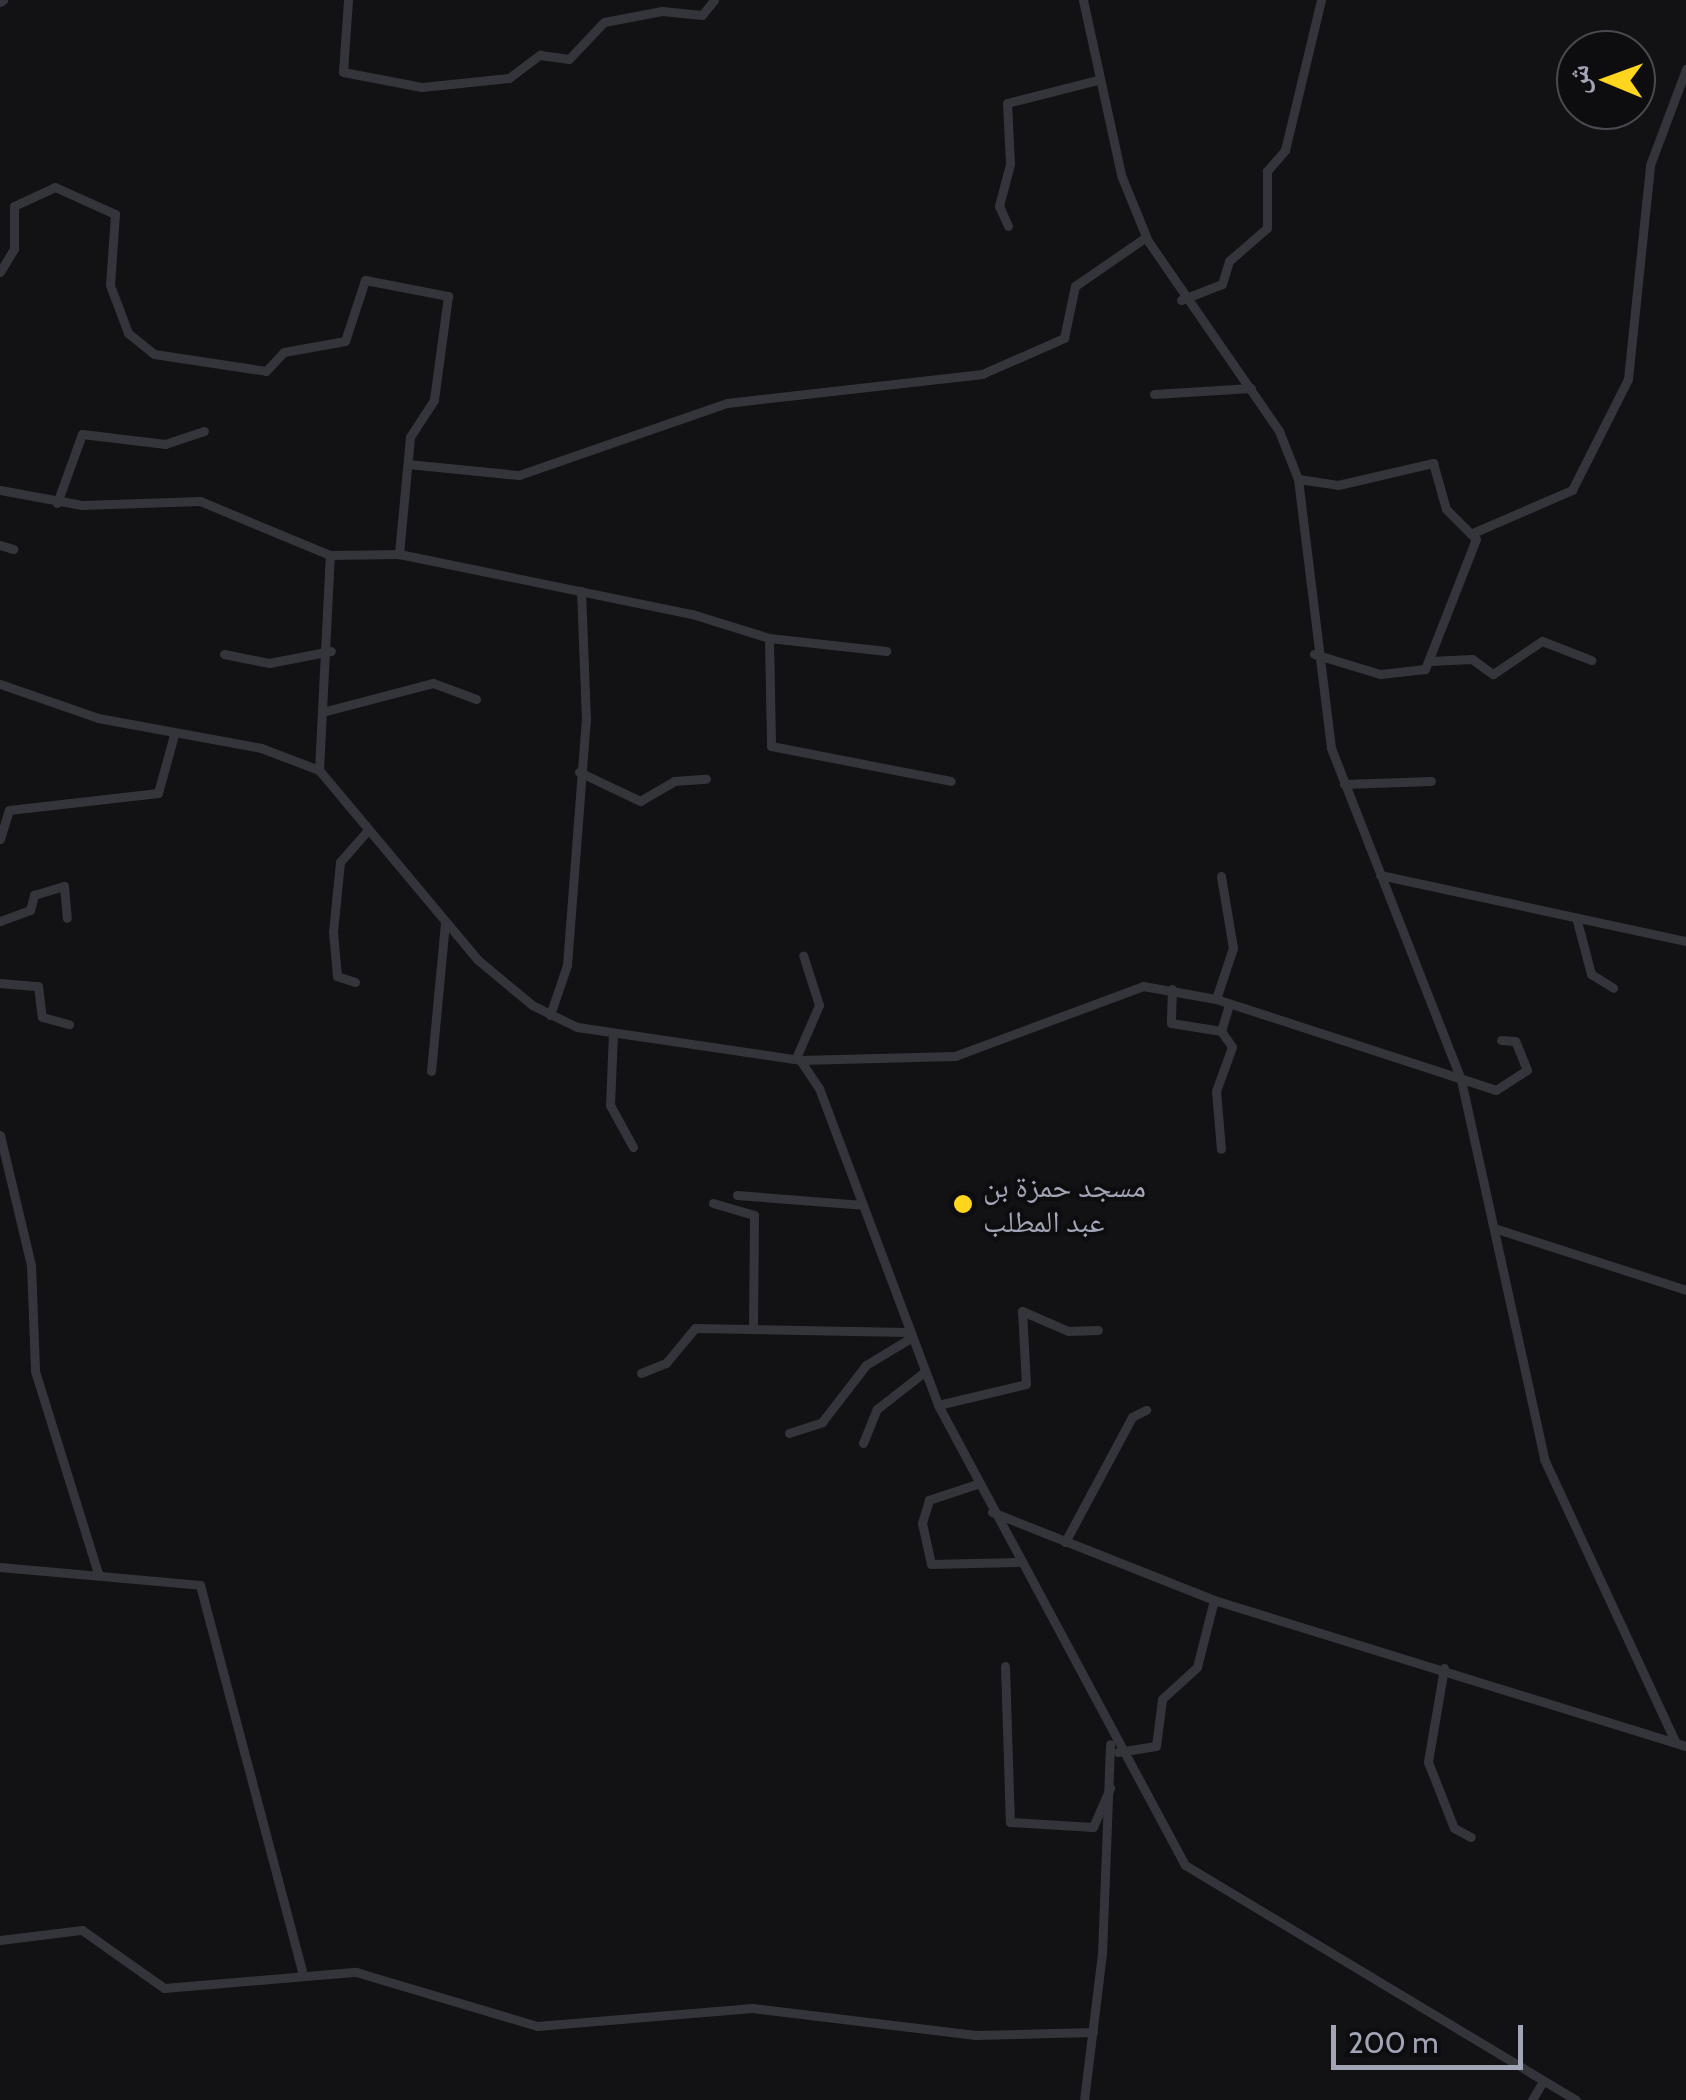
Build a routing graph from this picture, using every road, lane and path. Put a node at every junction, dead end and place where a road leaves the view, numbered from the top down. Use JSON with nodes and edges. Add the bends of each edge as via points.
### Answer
{"nodes":[{"id":1,"x":348,"y":0,"type":"edge"},
{"id":2,"x":714,"y":0,"type":"edge"},
{"id":3,"x":1083,"y":0,"type":"edge"},
{"id":4,"x":1322,"y":0,"type":"edge"},
{"id":5,"x":1686,"y":69,"type":"edge"},
{"id":6,"x":1098,"y":80,"type":"junction"},
{"id":7,"x":1008,"y":226,"type":"dead end"},
{"id":8,"x":1146,"y":237,"type":"junction"},
{"id":9,"x":0,"y":272,"type":"edge"},
{"id":10,"x":1181,"y":300,"type":"junction"},
{"id":11,"x":1252,"y":388,"type":"junction"},
{"id":12,"x":1154,"y":394,"type":"dead end"},
{"id":13,"x":204,"y":431,"type":"dead end"},
{"id":14,"x":408,"y":464,"type":"junction"},
{"id":15,"x":1298,"y":479,"type":"junction"},
{"id":16,"x":0,"y":490,"type":"edge"},
{"id":17,"x":57,"y":503,"type":"junction"},
{"id":18,"x":1476,"y":532,"type":"junction"},
{"id":19,"x":0,"y":544,"type":"edge"},
{"id":20,"x":14,"y":549,"type":"dead end"},
{"id":21,"x":399,"y":554,"type":"junction"},
{"id":22,"x":330,"y":555,"type":"junction"},
{"id":23,"x":581,"y":591,"type":"junction"},
{"id":24,"x":769,"y":638,"type":"junction"},
{"id":25,"x":331,"y":651,"type":"junction"},
{"id":26,"x":886,"y":651,"type":"dead end"},
{"id":27,"x":224,"y":654,"type":"dead end"},
{"id":28,"x":1314,"y":654,"type":"junction"},
{"id":29,"x":1591,"y":660,"type":"dead end"},
{"id":30,"x":1430,"y":662,"type":"junction"},
{"id":31,"x":0,"y":684,"type":"edge"},
{"id":32,"x":476,"y":699,"type":"dead end"},
{"id":33,"x":326,"y":711,"type":"junction"},
{"id":34,"x":174,"y":736,"type":"junction"},
{"id":35,"x":319,"y":770,"type":"junction"},
{"id":36,"x":578,"y":772,"type":"junction"},
{"id":37,"x":706,"y":779,"type":"dead end"},
{"id":38,"x":951,"y":781,"type":"dead end"},
{"id":39,"x":1431,"y":781,"type":"dead end"},
{"id":40,"x":1344,"y":784,"type":"junction"},
{"id":41,"x":368,"y":830,"type":"junction"},
{"id":42,"x":0,"y":839,"type":"edge"},
{"id":43,"x":1380,"y":875,"type":"junction"},
{"id":44,"x":1221,"y":876,"type":"dead end"},
{"id":45,"x":67,"y":918,"type":"dead end"},
{"id":46,"x":0,"y":921,"type":"edge"},
{"id":47,"x":1577,"y":921,"type":"junction"},
{"id":48,"x":445,"y":923,"type":"junction"},
{"id":49,"x":1686,"y":941,"type":"edge"},
{"id":50,"x":803,"y":955,"type":"dead end"},
{"id":51,"x":355,"y":982,"type":"dead end"},
{"id":52,"x":0,"y":983,"type":"edge"},
{"id":53,"x":1614,"y":988,"type":"dead end"},
{"id":54,"x":1172,"y":989,"type":"junction"},
{"id":55,"x":1216,"y":1000,"type":"junction"},
{"id":56,"x":1230,"y":1004,"type":"junction"},
{"id":57,"x":550,"y":1015,"type":"junction"},
{"id":58,"x":69,"y":1024,"type":"dead end"},
{"id":59,"x":1221,"y":1031,"type":"junction"},
{"id":60,"x":613,"y":1033,"type":"junction"},
{"id":61,"x":1501,"y":1040,"type":"dead end"},
{"id":62,"x":798,"y":1059,"type":"junction"},
{"id":63,"x":431,"y":1072,"type":"dead end"},
{"id":64,"x":1460,"y":1080,"type":"junction"},
{"id":65,"x":0,"y":1136,"type":"edge"},
{"id":66,"x":633,"y":1147,"type":"dead end"},
{"id":67,"x":1221,"y":1149,"type":"dead end"},
{"id":68,"x":736,"y":1195,"type":"dead end"},
{"id":69,"x":713,"y":1203,"type":"dead end"},
{"id":70,"x":863,"y":1205,"type":"junction"},
{"id":71,"x":1494,"y":1228,"type":"junction"},
{"id":72,"x":1686,"y":1290,"type":"edge"},
{"id":73,"x":753,"y":1328,"type":"junction"},
{"id":74,"x":1098,"y":1330,"type":"dead end"},
{"id":75,"x":908,"y":1335,"type":"junction"},
{"id":76,"x":642,"y":1373,"type":"dead end"},
{"id":77,"x":923,"y":1373,"type":"junction"},
{"id":78,"x":938,"y":1405,"type":"junction"},
{"id":79,"x":1146,"y":1410,"type":"dead end"},
{"id":80,"x":788,"y":1433,"type":"dead end"},
{"id":81,"x":863,"y":1443,"type":"dead end"},
{"id":82,"x":978,"y":1484,"type":"junction"},
{"id":83,"x":992,"y":1512,"type":"junction"},
{"id":84,"x":1065,"y":1542,"type":"junction"},
{"id":85,"x":1018,"y":1562,"type":"junction"},
{"id":86,"x":0,"y":1567,"type":"edge"},
{"id":87,"x":98,"y":1574,"type":"junction"},
{"id":88,"x":1214,"y":1600,"type":"junction"},
{"id":89,"x":1005,"y":1666,"type":"dead end"},
{"id":90,"x":1444,"y":1668,"type":"junction"},
{"id":91,"x":1110,"y":1737,"type":"junction"},
{"id":92,"x":1675,"y":1741,"type":"junction"},
{"id":93,"x":1686,"y":1746,"type":"edge"},
{"id":94,"x":1118,"y":1752,"type":"junction"},
{"id":95,"x":1110,"y":1788,"type":"junction"},
{"id":96,"x":1471,"y":1836,"type":"dead end"},
{"id":97,"x":0,"y":1940,"type":"edge"},
{"id":98,"x":302,"y":1970,"type":"junction"},
{"id":99,"x":1093,"y":2032,"type":"junction"},
{"id":100,"x":1543,"y":2081,"type":"junction"},
{"id":101,"x":1084,"y":2100,"type":"edge"},
{"id":102,"x":1532,"y":2100,"type":"edge"},
{"id":103,"x":1576,"y":2100,"type":"edge"}],
"edges":[{"from":1,"to":2,"type":"street","via":[[343,72],[422,87],[509,78],[540,55],[569,59],[604,22],[662,11],[702,15]]},
{"from":3,"to":6,"type":"street"},
{"from":4,"to":10,"type":"street","via":[[1286,150],[1268,171],[1266,228],[1229,261],[1222,284]]},
{"from":5,"to":18,"type":"street","via":[[1650,165],[1628,379],[1572,490]]},
{"from":6,"to":7,"type":"street","via":[[1007,103],[1010,164],[999,206]]},
{"from":6,"to":8,"type":"street"},
{"from":8,"to":10,"type":"street"},
{"from":8,"to":14,"type":"street","via":[[1075,286],[1064,338],[982,374],[727,403],[518,476]]},
{"from":9,"to":14,"type":"street","via":[[14,249],[14,206],[55,187],[115,214],[110,285],[128,333],[154,354],[266,371],[284,352],[344,340],[365,280],[448,296],[453,309],[434,400],[413,430]]},
{"from":10,"to":11,"type":"street"},
{"from":11,"to":12,"type":"street"},
{"from":11,"to":15,"type":"street"},
{"from":13,"to":17,"type":"street","via":[[165,444],[82,434]]},
{"from":14,"to":21,"type":"street"},
{"from":15,"to":18,"type":"street","via":[[1338,485],[1427,461],[1439,468],[1446,509]]},
{"from":15,"to":28,"type":"street","via":[[1312,549]]},
{"from":16,"to":17,"type":"street"},
{"from":17,"to":22,"type":"street","via":[[200,501]]},
{"from":18,"to":30,"type":"street"},
{"from":19,"to":20,"type":"street"},
{"from":21,"to":22,"type":"street"},
{"from":21,"to":23,"type":"street"},
{"from":22,"to":25,"type":"street"},
{"from":23,"to":24,"type":"street"},
{"from":23,"to":36,"type":"street"},
{"from":24,"to":26,"type":"street"},
{"from":24,"to":38,"type":"street","via":[[771,746]]},
{"from":25,"to":27,"type":"street","via":[[269,663]]},
{"from":25,"to":33,"type":"street"},
{"from":28,"to":30,"type":"street","via":[[1410,676]]},
{"from":28,"to":40,"type":"street"},
{"from":29,"to":30,"type":"street","via":[[1542,640],[1493,674],[1466,658]]},
{"from":31,"to":34,"type":"street"},
{"from":32,"to":33,"type":"street","via":[[433,683]]},
{"from":33,"to":35,"type":"street"},
{"from":34,"to":35,"type":"street","via":[[260,748]]},
{"from":34,"to":42,"type":"street","via":[[158,793],[9,810]]},
{"from":35,"to":41,"type":"street"},
{"from":36,"to":37,"type":"street","via":[[640,801],[674,780]]},
{"from":36,"to":57,"type":"street","via":[[567,966]]},
{"from":39,"to":40,"type":"street"},
{"from":40,"to":43,"type":"street"},
{"from":41,"to":48,"type":"street"},
{"from":41,"to":51,"type":"street","via":[[340,862],[333,932],[336,976]]},
{"from":43,"to":47,"type":"street"},
{"from":43,"to":64,"type":"street"},
{"from":44,"to":55,"type":"street","via":[[1233,948]]},
{"from":45,"to":46,"type":"street","via":[[64,886],[34,895],[30,910]]},
{"from":47,"to":49,"type":"street"},
{"from":47,"to":53,"type":"street","via":[[1591,974]]},
{"from":48,"to":57,"type":"street"},
{"from":48,"to":63,"type":"street"},
{"from":50,"to":62,"type":"street","via":[[819,1005]]},
{"from":52,"to":58,"type":"street","via":[[38,986],[42,1016]]},
{"from":54,"to":55,"type":"street"},
{"from":54,"to":59,"type":"street","via":[[1171,1023]]},
{"from":54,"to":62,"type":"street","via":[[1114,991],[971,1054]]},
{"from":55,"to":56,"type":"street"},
{"from":56,"to":59,"type":"street"},
{"from":56,"to":64,"type":"street"},
{"from":57,"to":60,"type":"street"},
{"from":59,"to":67,"type":"street","via":[[1232,1047],[1216,1090]]},
{"from":60,"to":62,"type":"street"},
{"from":60,"to":66,"type":"street","via":[[610,1104]]},
{"from":61,"to":64,"type":"street","via":[[1516,1041],[1527,1059],[1522,1078],[1496,1090]]},
{"from":62,"to":70,"type":"street"},
{"from":64,"to":71,"type":"street"},
{"from":65,"to":87,"type":"street","via":[[31,1265],[35,1371]]},
{"from":68,"to":70,"type":"street"},
{"from":69,"to":73,"type":"street","via":[[754,1215]]},
{"from":70,"to":75,"type":"street"},
{"from":71,"to":72,"type":"street"},
{"from":71,"to":92,"type":"street","via":[[1544,1459]]},
{"from":73,"to":75,"type":"street"},
{"from":73,"to":76,"type":"street","via":[[695,1328],[666,1364]]},
{"from":74,"to":78,"type":"street","via":[[1068,1332],[1022,1310],[1026,1384]]},
{"from":75,"to":77,"type":"street"},
{"from":75,"to":80,"type":"street","via":[[866,1365],[822,1422]]},
{"from":77,"to":78,"type":"street"},
{"from":77,"to":81,"type":"street","via":[[878,1410]]},
{"from":78,"to":82,"type":"street"},
{"from":79,"to":84,"type":"street","via":[[1132,1417]]},
{"from":82,"to":83,"type":"street"},
{"from":82,"to":85,"type":"street","via":[[929,1500],[922,1522],[931,1564]]},
{"from":83,"to":84,"type":"street"},
{"from":83,"to":85,"type":"street"},
{"from":84,"to":88,"type":"street"},
{"from":85,"to":91,"type":"street"},
{"from":86,"to":87,"type":"street"},
{"from":87,"to":98,"type":"street","via":[[192,1580],[206,1595]]},
{"from":88,"to":90,"type":"street"},
{"from":88,"to":94,"type":"street","via":[[1196,1667],[1162,1699],[1156,1746]]},
{"from":89,"to":95,"type":"street","via":[[1010,1822],[1092,1826]]},
{"from":90,"to":92,"type":"street"},
{"from":90,"to":96,"type":"street","via":[[1428,1762],[1454,1828]]},
{"from":91,"to":94,"type":"street"},
{"from":91,"to":95,"type":"street"},
{"from":92,"to":93,"type":"street"},
{"from":94,"to":100,"type":"street","via":[[1169,1843],[1216,1889]]},
{"from":95,"to":99,"type":"street"},
{"from":97,"to":98,"type":"street","via":[[82,1930],[164,1988]]},
{"from":98,"to":99,"type":"street","via":[[366,1973],[538,2026],[733,2008],[962,2034]]},
{"from":99,"to":101,"type":"street"},
{"from":100,"to":102,"type":"street"},
{"from":100,"to":103,"type":"street"}]}
